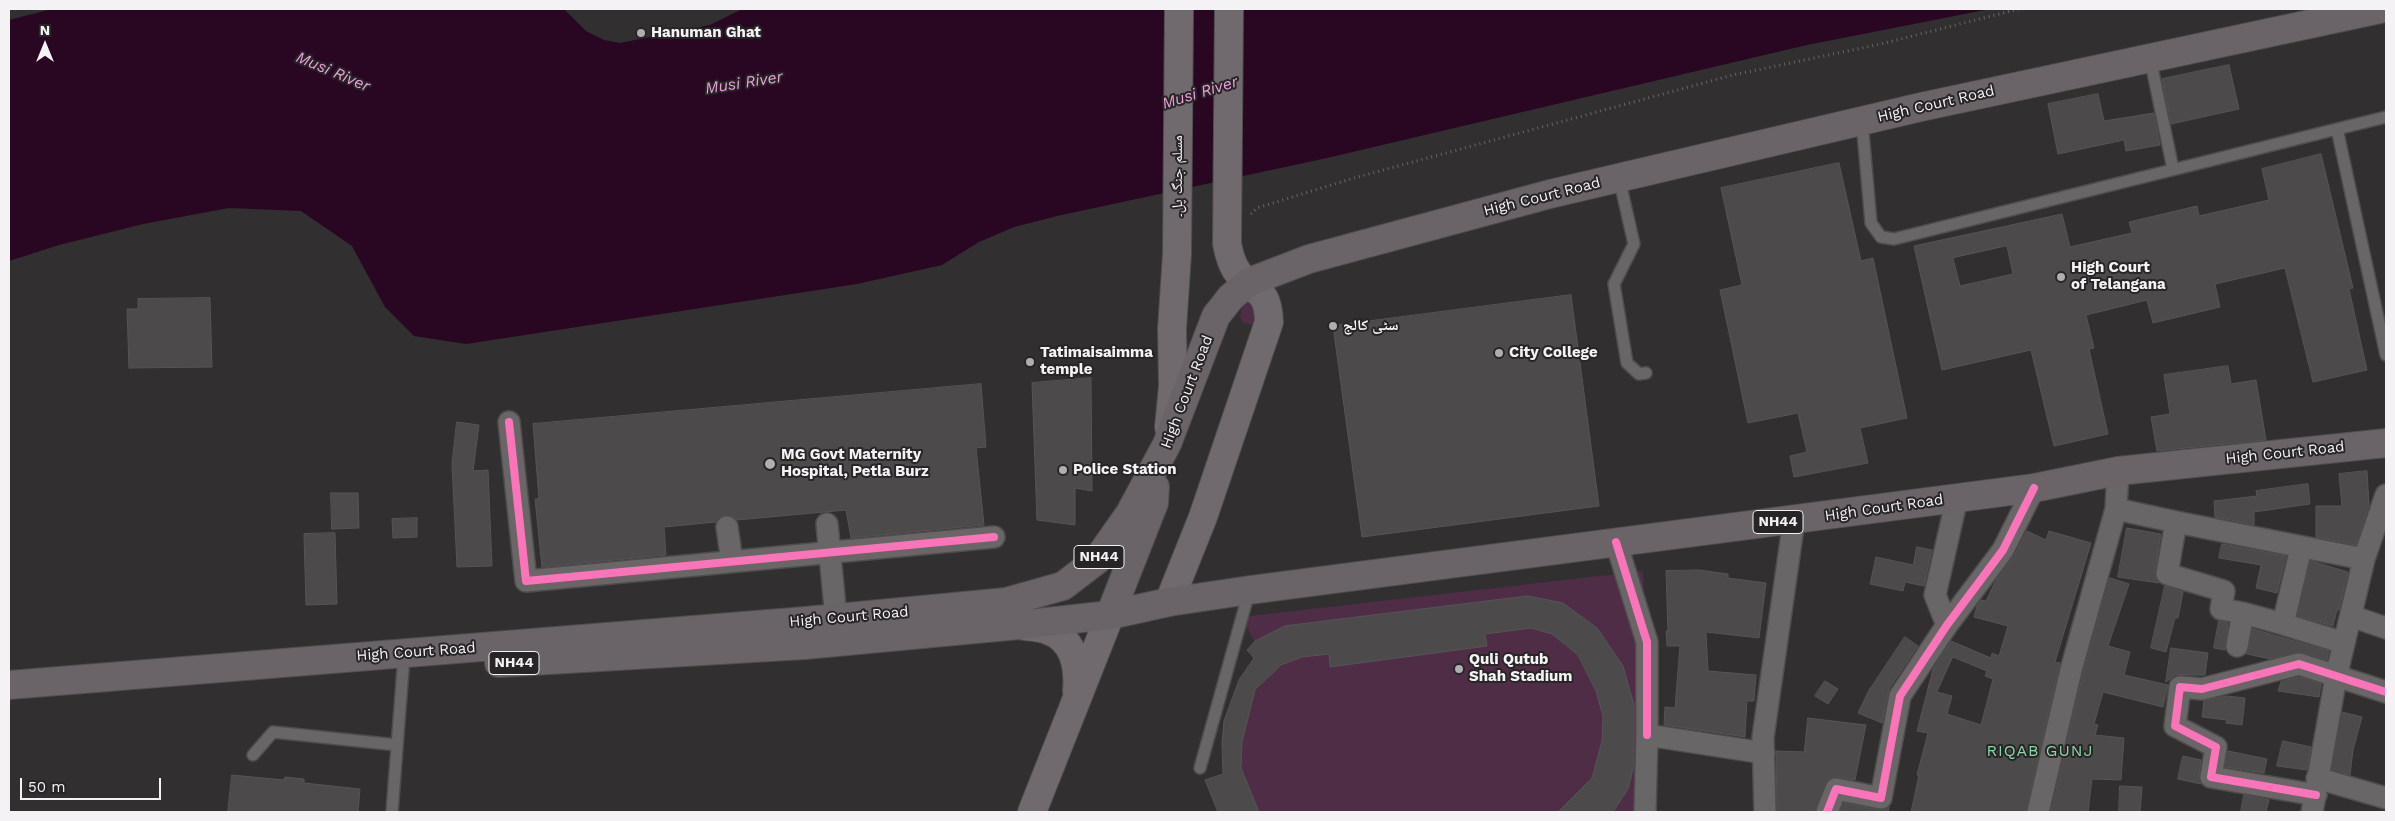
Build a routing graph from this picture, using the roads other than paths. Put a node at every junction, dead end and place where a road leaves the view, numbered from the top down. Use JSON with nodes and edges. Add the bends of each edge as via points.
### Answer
{"nodes":[{"id":1,"x":1179,"y":9,"type":"edge"},
{"id":2,"x":1229,"y":9,"type":"edge"},
{"id":3,"x":2380,"y":9,"type":"edge"},
{"id":4,"x":2150,"y":57,"type":"junction"},
{"id":5,"x":2386,"y":117,"type":"edge"},
{"id":6,"x":1862,"y":121,"type":"junction"},
{"id":7,"x":2336,"y":130,"type":"junction"},
{"id":8,"x":2173,"y":168,"type":"junction"},
{"id":9,"x":1619,"y":178,"type":"junction"},
{"id":10,"x":1249,"y":282,"type":"junction"},
{"id":11,"x":2386,"y":355,"type":"edge"},
{"id":12,"x":1646,"y":374,"type":"dead end"},
{"id":13,"x":509,"y":422,"type":"dead end"},
{"id":14,"x":2386,"y":443,"type":"edge"},
{"id":15,"x":1162,"y":456,"type":"junction"},
{"id":16,"x":2118,"y":471,"type":"junction"},
{"id":17,"x":2034,"y":488,"type":"junction"},
{"id":18,"x":2386,"y":495,"type":"edge"},
{"id":19,"x":1957,"y":498,"type":"junction"},
{"id":20,"x":2116,"y":509,"type":"junction"},
{"id":21,"x":1794,"y":520,"type":"junction"},
{"id":22,"x":2176,"y":522,"type":"junction"},
{"id":23,"x":827,"y":524,"type":"dead end"},
{"id":24,"x":728,"y":527,"type":"dead end"},
{"id":25,"x":994,"y":536,"type":"dead end"},
{"id":26,"x":1616,"y":542,"type":"junction"},
{"id":27,"x":2301,"y":548,"type":"junction"},
{"id":28,"x":830,"y":552,"type":"junction"},
{"id":29,"x":2364,"y":559,"type":"junction"},
{"id":30,"x":732,"y":561,"type":"junction"},
{"id":31,"x":1250,"y":590,"type":"junction"},
{"id":32,"x":1169,"y":602,"type":"junction"},
{"id":33,"x":2243,"y":613,"type":"junction"},
{"id":34,"x":1110,"y":615,"type":"junction"},
{"id":35,"x":2351,"y":616,"type":"junction"},
{"id":36,"x":836,"y":618,"type":"junction"},
{"id":37,"x":2283,"y":624,"type":"junction"},
{"id":38,"x":1019,"y":625,"type":"junction"},
{"id":39,"x":1948,"y":625,"type":"junction"},
{"id":40,"x":2386,"y":628,"type":"edge"},
{"id":41,"x":2344,"y":643,"type":"junction"},
{"id":42,"x":2237,"y":646,"type":"dead end"},
{"id":43,"x":404,"y":669,"type":"junction"},
{"id":44,"x":2336,"y":677,"type":"junction"},
{"id":45,"x":9,"y":685,"type":"edge"},
{"id":46,"x":2386,"y":692,"type":"edge"},
{"id":47,"x":9,"y":703,"type":"edge"},
{"id":48,"x":1074,"y":708,"type":"junction"},
{"id":49,"x":1647,"y":735,"type":"junction"},
{"id":50,"x":397,"y":745,"type":"junction"},
{"id":51,"x":1764,"y":753,"type":"junction"},
{"id":52,"x":253,"y":755,"type":"dead end"},
{"id":53,"x":1200,"y":768,"type":"dead end"},
{"id":54,"x":2315,"y":795,"type":"edge"},
{"id":55,"x":2386,"y":798,"type":"edge"},
{"id":56,"x":392,"y":812,"type":"edge"},
{"id":57,"x":1032,"y":812,"type":"edge"},
{"id":58,"x":1644,"y":812,"type":"edge"},
{"id":59,"x":1765,"y":812,"type":"edge"},
{"id":60,"x":1827,"y":812,"type":"edge"},
{"id":61,"x":2038,"y":812,"type":"edge"}],
"edges":[{"from":1,"to":15,"type":"main road","name":"مسلم جنگ پل۔","via":[[1173,386]]},
{"from":2,"to":10,"type":"main road","via":[[1227,244],[1237,272]]},
{"from":3,"to":4,"type":"highway","name":"High Court Road","number":"NH44"},
{"from":4,"to":6,"type":"highway","name":"High Court Road","number":"NH44"},
{"from":4,"to":8,"type":"lane"},
{"from":5,"to":7,"type":"lane"},
{"from":6,"to":8,"type":"lane","via":[[1871,223],[1877,234],[1886,239],[1906,237]]},
{"from":6,"to":9,"type":"highway","name":"High Court Road","number":"NH44"},
{"from":7,"to":8,"type":"lane"},
{"from":7,"to":11,"type":"lane"},
{"from":9,"to":10,"type":"highway","name":"High Court Road","number":"NH44","via":[[1309,259]]},
{"from":9,"to":12,"type":"lane","via":[[1634,244],[1614,284],[1627,363],[1639,374]]},
{"from":10,"to":15,"type":"highway","name":"High Court Road","number":"NH44","via":[[1216,316]]},
{"from":10,"to":32,"type":"main road","via":[[1262,292],[1269,306],[1269,322],[1203,517]]},
{"from":13,"to":30,"type":"street","via":[[526,581]]},
{"from":14,"to":16,"type":"highway","name":"High Court Road","number":"NH44"},
{"from":15,"to":34,"type":"highway","via":[[1154,503]]},
{"from":15,"to":36,"type":"highway","name":"High Court Road","number":"NH44","via":[[1130,513],[1097,560],[1062,586],[1006,602]]},
{"from":16,"to":17,"type":"highway","name":"High Court Road","number":"NH44"},
{"from":16,"to":20,"type":"street"},
{"from":17,"to":19,"type":"highway","name":"High Court Road","number":"NH44"},
{"from":17,"to":39,"type":"street","via":[[2003,550]]},
{"from":18,"to":29,"type":"street"},
{"from":19,"to":21,"type":"highway","name":"High Court Road","number":"NH44"},
{"from":19,"to":39,"type":"street","via":[[1934,595]]},
{"from":20,"to":22,"type":"street"},
{"from":20,"to":61,"type":"street","via":[[2071,670]]},
{"from":21,"to":26,"type":"highway","name":"High Court Road","number":"NH44"},
{"from":21,"to":51,"type":"street","via":[[1763,737]]},
{"from":22,"to":27,"type":"street"},
{"from":22,"to":33,"type":"street","via":[[2167,574],[2224,591],[2221,609]]},
{"from":23,"to":28,"type":"street"},
{"from":24,"to":30,"type":"street"},
{"from":25,"to":28,"type":"street"},
{"from":26,"to":31,"type":"highway","name":"High Court Road","number":"NH44"},
{"from":26,"to":49,"type":"street","via":[[1647,642]]},
{"from":27,"to":29,"type":"street"},
{"from":27,"to":37,"type":"street"},
{"from":28,"to":30,"type":"street"},
{"from":28,"to":36,"type":"street"},
{"from":29,"to":35,"type":"street"},
{"from":31,"to":32,"type":"highway","name":"High Court Road","number":"NH44"},
{"from":31,"to":53,"type":"lane"},
{"from":32,"to":34,"type":"highway","name":"High Court Road","number":"NH44"},
{"from":33,"to":37,"type":"street"},
{"from":33,"to":42,"type":"street"},
{"from":34,"to":38,"type":"highway","name":"High Court Road","number":"NH44"},
{"from":34,"to":48,"type":"main road"},
{"from":35,"to":40,"type":"street"},
{"from":35,"to":41,"type":"street"},
{"from":36,"to":45,"type":"highway","name":"High Court Road","number":"NH44"},
{"from":37,"to":41,"type":"street"},
{"from":38,"to":43,"type":"highway","name":"High Court Road","number":"NH44","via":[[806,645]]},
{"from":38,"to":48,"type":"main road","via":[[1048,630],[1061,638],[1074,653],[1077,671]]},
{"from":39,"to":60,"type":"street","via":[[1900,696],[1881,798],[1836,789]]},
{"from":41,"to":44,"type":"street"},
{"from":43,"to":47,"type":"highway","name":"High Court Road","number":"NH44"},
{"from":43,"to":50,"type":"lane"},
{"from":44,"to":46,"type":"street"},
{"from":44,"to":54,"type":"street"},
{"from":44,"to":54,"type":"street","via":[[2299,664],[2202,689],[2180,687],[2175,726],[2216,747],[2211,777]]},
{"from":48,"to":57,"type":"main road"},
{"from":49,"to":51,"type":"street"},
{"from":49,"to":58,"type":"street"},
{"from":50,"to":52,"type":"lane","via":[[273,732]]},
{"from":50,"to":56,"type":"lane"},
{"from":51,"to":59,"type":"street"},
{"from":54,"to":55,"type":"street"}]}
